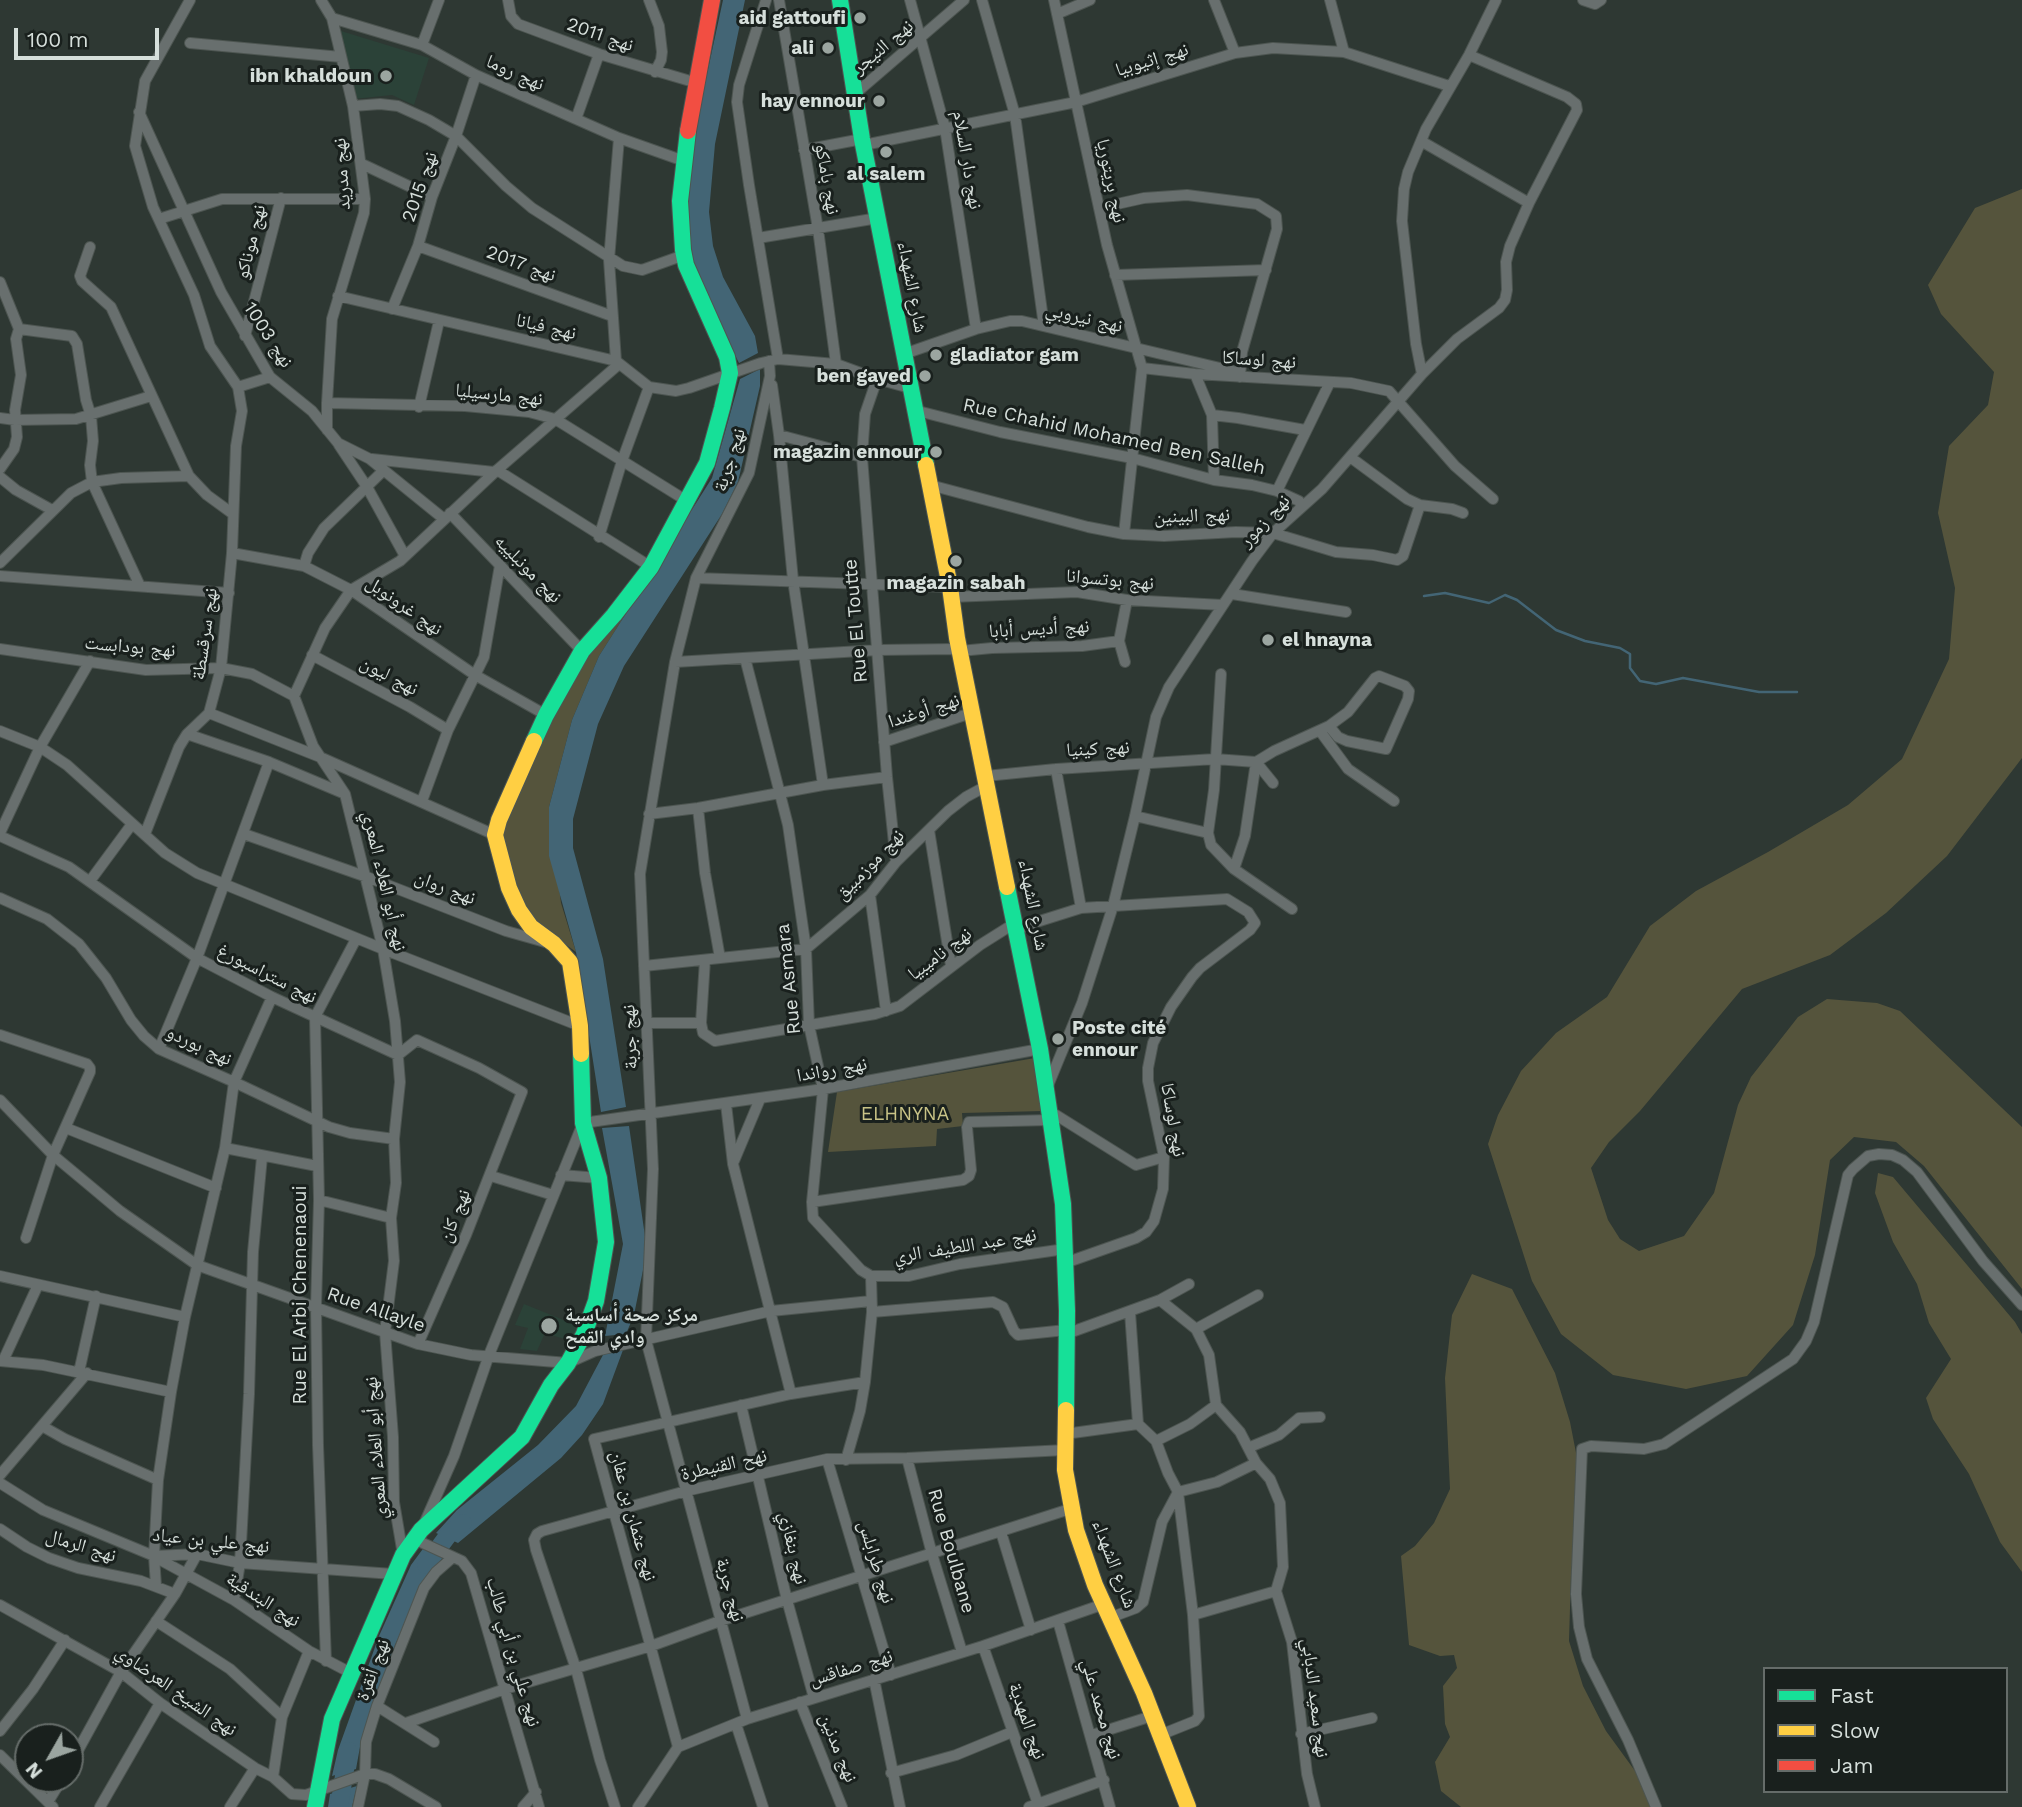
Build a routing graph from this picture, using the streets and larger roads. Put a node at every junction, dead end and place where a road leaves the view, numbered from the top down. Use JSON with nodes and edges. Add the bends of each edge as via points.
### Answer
{"nodes":[{"id":1,"x":190,"y":0,"type":"edge"},
{"id":2,"x":321,"y":0,"type":"edge"},
{"id":3,"x":439,"y":0,"type":"edge"},
{"id":4,"x":509,"y":0,"type":"edge"},
{"id":5,"x":649,"y":0,"type":"edge"},
{"id":6,"x":712,"y":0,"type":"edge"},
{"id":7,"x":766,"y":0,"type":"edge"},
{"id":8,"x":779,"y":0,"type":"edge"},
{"id":9,"x":840,"y":0,"type":"edge"},
{"id":10,"x":910,"y":0,"type":"edge"},
{"id":11,"x":964,"y":0,"type":"edge"},
{"id":12,"x":982,"y":0,"type":"edge"},
{"id":13,"x":1054,"y":0,"type":"edge"},
{"id":14,"x":1090,"y":0,"type":"edge"},
{"id":15,"x":1214,"y":0,"type":"edge"},
{"id":16,"x":1331,"y":0,"type":"edge"},
{"id":17,"x":1496,"y":0,"type":"edge"},
{"id":18,"x":1583,"y":0,"type":"edge"},
{"id":19,"x":1601,"y":0,"type":"edge"},
{"id":20,"x":1057,"y":14,"type":"junction"},
{"id":21,"x":332,"y":18,"type":"junction"},
{"id":22,"x":921,"y":39,"type":"junction"},
{"id":23,"x":190,"y":43,"type":"dead end"},
{"id":24,"x":422,"y":45,"type":"junction"},
{"id":25,"x":1345,"y":52,"type":"junction"},
{"id":26,"x":1235,"y":53,"type":"junction"},
{"id":27,"x":599,"y":54,"type":"junction"},
{"id":28,"x":1469,"y":55,"type":"junction"},
{"id":29,"x":341,"y":57,"type":"junction"},
{"id":30,"x":655,"y":72,"type":"junction"},
{"id":31,"x":476,"y":75,"type":"junction"},
{"id":32,"x":697,"y":83,"type":"junction"},
{"id":33,"x":1449,"y":86,"type":"junction"},
{"id":34,"x":856,"y":93,"type":"junction"},
{"id":35,"x":1076,"y":102,"type":"junction"},
{"id":36,"x":353,"y":106,"type":"junction"},
{"id":37,"x":139,"y":110,"type":"junction"},
{"id":38,"x":1015,"y":115,"type":"junction"},
{"id":39,"x":576,"y":119,"type":"junction"},
{"id":40,"x":945,"y":128,"type":"junction"},
{"id":41,"x":456,"y":136,"type":"junction"},
{"id":42,"x":619,"y":138,"type":"junction"},
{"id":43,"x":1421,"y":141,"type":"junction"},
{"id":44,"x":863,"y":142,"type":"junction"},
{"id":45,"x":804,"y":150,"type":"junction"},
{"id":46,"x":684,"y":161,"type":"junction"},
{"id":47,"x":362,"y":164,"type":"junction"},
{"id":48,"x":281,"y":198,"type":"junction"},
{"id":49,"x":432,"y":198,"type":"junction"},
{"id":50,"x":365,"y":199,"type":"junction"},
{"id":51,"x":1529,"y":203,"type":"junction"},
{"id":52,"x":1099,"y":208,"type":"junction"},
{"id":53,"x":186,"y":210,"type":"junction"},
{"id":54,"x":878,"y":218,"type":"junction"},
{"id":55,"x":159,"y":219,"type":"junction"},
{"id":56,"x":818,"y":229,"type":"junction"},
{"id":57,"x":758,"y":238,"type":"junction"},
{"id":58,"x":418,"y":246,"type":"junction"},
{"id":59,"x":90,"y":247,"type":"dead end"},
{"id":60,"x":684,"y":255,"type":"junction"},
{"id":61,"x":610,"y":260,"type":"junction"},
{"id":62,"x":1266,"y":270,"type":"junction"},
{"id":63,"x":1115,"y":275,"type":"junction"},
{"id":64,"x":0,"y":282,"type":"edge"},
{"id":65,"x":338,"y":296,"type":"junction"},
{"id":66,"x":392,"y":309,"type":"junction"},
{"id":67,"x":612,"y":316,"type":"junction"},
{"id":68,"x":439,"y":321,"type":"junction"},
{"id":69,"x":1044,"y":326,"type":"junction"},
{"id":70,"x":19,"y":329,"type":"junction"},
{"id":71,"x":976,"y":329,"type":"junction"},
{"id":72,"x":245,"y":336,"type":"junction"},
{"id":73,"x":1136,"y":348,"type":"junction"},
{"id":74,"x":904,"y":354,"type":"junction"},
{"id":75,"x":774,"y":360,"type":"junction"},
{"id":76,"x":617,"y":363,"type":"junction"},
{"id":77,"x":836,"y":364,"type":"junction"},
{"id":78,"x":1142,"y":368,"type":"junction"},
{"id":79,"x":734,"y":372,"type":"junction"},
{"id":80,"x":1195,"y":374,"type":"junction"},
{"id":81,"x":1422,"y":374,"type":"junction"},
{"id":82,"x":1240,"y":375,"type":"junction"},
{"id":83,"x":770,"y":376,"type":"junction"},
{"id":84,"x":270,"y":377,"type":"junction"},
{"id":85,"x":877,"y":379,"type":"junction"},
{"id":86,"x":1330,"y":382,"type":"junction"},
{"id":87,"x":238,"y":387,"type":"junction"},
{"id":88,"x":649,"y":387,"type":"junction"},
{"id":89,"x":910,"y":388,"type":"junction"},
{"id":90,"x":151,"y":396,"type":"junction"},
{"id":91,"x":1399,"y":401,"type":"junction"},
{"id":92,"x":327,"y":403,"type":"junction"},
{"id":93,"x":419,"y":407,"type":"junction"},
{"id":94,"x":914,"y":410,"type":"junction"},
{"id":95,"x":1212,"y":415,"type":"junction"},
{"id":96,"x":91,"y":416,"type":"junction"},
{"id":97,"x":0,"y":418,"type":"edge"},
{"id":98,"x":555,"y":419,"type":"junction"},
{"id":99,"x":15,"y":420,"type":"junction"},
{"id":100,"x":327,"y":430,"type":"junction"},
{"id":101,"x":1305,"y":430,"type":"junction"},
{"id":102,"x":779,"y":435,"type":"junction"},
{"id":103,"x":338,"y":443,"type":"junction"},
{"id":104,"x":862,"y":457,"type":"junction"},
{"id":105,"x":1350,"y":457,"type":"junction"},
{"id":106,"x":1132,"y":458,"type":"junction"},
{"id":107,"x":370,"y":459,"type":"junction"},
{"id":108,"x":622,"y":461,"type":"junction"},
{"id":109,"x":0,"y":468,"type":"edge"},
{"id":110,"x":384,"y":470,"type":"junction"},
{"id":111,"x":496,"y":471,"type":"junction"},
{"id":112,"x":188,"y":476,"type":"junction"},
{"id":113,"x":0,"y":477,"type":"edge"},
{"id":114,"x":1214,"y":480,"type":"junction"},
{"id":115,"x":92,"y":482,"type":"junction"},
{"id":116,"x":930,"y":485,"type":"junction"},
{"id":117,"x":367,"y":487,"type":"junction"},
{"id":118,"x":1277,"y":491,"type":"junction"},
{"id":119,"x":1493,"y":499,"type":"dead end"},
{"id":120,"x":687,"y":501,"type":"junction"},
{"id":121,"x":1420,"y":505,"type":"junction"},
{"id":122,"x":1301,"y":506,"type":"junction"},
{"id":123,"x":52,"y":510,"type":"junction"},
{"id":124,"x":1463,"y":513,"type":"dead end"},
{"id":125,"x":233,"y":514,"type":"junction"},
{"id":126,"x":447,"y":516,"type":"junction"},
{"id":127,"x":1273,"y":533,"type":"junction"},
{"id":128,"x":1124,"y":534,"type":"junction"},
{"id":129,"x":599,"y":537,"type":"junction"},
{"id":130,"x":232,"y":553,"type":"junction"},
{"id":131,"x":405,"y":555,"type":"junction"},
{"id":132,"x":0,"y":563,"type":"edge"},
{"id":133,"x":500,"y":565,"type":"junction"},
{"id":134,"x":304,"y":566,"type":"junction"},
{"id":135,"x":650,"y":567,"type":"junction"},
{"id":136,"x":0,"y":576,"type":"edge"},
{"id":137,"x":696,"y":578,"type":"junction"},
{"id":138,"x":793,"y":580,"type":"junction"},
{"id":139,"x":871,"y":585,"type":"junction"},
{"id":140,"x":140,"y":586,"type":"junction"},
{"id":141,"x":351,"y":590,"type":"junction"},
{"id":142,"x":951,"y":592,"type":"junction"},
{"id":143,"x":229,"y":593,"type":"junction"},
{"id":144,"x":1232,"y":594,"type":"junction"},
{"id":145,"x":1127,"y":600,"type":"junction"},
{"id":146,"x":1223,"y":605,"type":"junction"},
{"id":147,"x":1346,"y":612,"type":"dead end"},
{"id":148,"x":1119,"y":641,"type":"junction"},
{"id":149,"x":0,"y":649,"type":"edge"},
{"id":150,"x":878,"y":650,"type":"junction"},
{"id":151,"x":582,"y":651,"type":"junction"},
{"id":152,"x":960,"y":651,"type":"junction"},
{"id":153,"x":312,"y":655,"type":"junction"},
{"id":154,"x":805,"y":655,"type":"junction"},
{"id":155,"x":745,"y":658,"type":"junction"},
{"id":156,"x":90,"y":661,"type":"junction"},
{"id":157,"x":675,"y":662,"type":"junction"},
{"id":158,"x":1125,"y":662,"type":"dead end"},
{"id":159,"x":221,"y":668,"type":"junction"},
{"id":160,"x":1222,"y":674,"type":"dead end"},
{"id":161,"x":475,"y":675,"type":"junction"},
{"id":162,"x":294,"y":696,"type":"junction"},
{"id":163,"x":974,"y":712,"type":"junction"},
{"id":164,"x":209,"y":713,"type":"junction"},
{"id":165,"x":546,"y":715,"type":"junction"},
{"id":166,"x":1325,"y":728,"type":"junction"},
{"id":167,"x":448,"y":730,"type":"junction"},
{"id":168,"x":0,"y":731,"type":"edge"},
{"id":169,"x":187,"y":734,"type":"junction"},
{"id":170,"x":884,"y":742,"type":"junction"},
{"id":171,"x":40,"y":747,"type":"junction"},
{"id":172,"x":320,"y":757,"type":"junction"},
{"id":173,"x":1216,"y":759,"type":"junction"},
{"id":174,"x":269,"y":762,"type":"junction"},
{"id":175,"x":1256,"y":762,"type":"junction"},
{"id":176,"x":1147,"y":764,"type":"junction"},
{"id":177,"x":1056,"y":769,"type":"junction"},
{"id":178,"x":887,"y":777,"type":"junction"},
{"id":179,"x":987,"y":780,"type":"junction"},
{"id":180,"x":1273,"y":783,"type":"dead end"},
{"id":181,"x":823,"y":785,"type":"junction"},
{"id":182,"x":345,"y":794,"type":"junction"},
{"id":183,"x":780,"y":795,"type":"junction"},
{"id":184,"x":422,"y":801,"type":"junction"},
{"id":185,"x":1394,"y":801,"type":"dead end"},
{"id":186,"x":698,"y":808,"type":"junction"},
{"id":187,"x":649,"y":814,"type":"junction"},
{"id":188,"x":1135,"y":816,"type":"junction"},
{"id":189,"x":132,"y":824,"type":"junction"},
{"id":190,"x":929,"y":830,"type":"junction"},
{"id":191,"x":1208,"y":833,"type":"junction"},
{"id":192,"x":0,"y":834,"type":"edge"},
{"id":193,"x":145,"y":834,"type":"junction"},
{"id":194,"x":244,"y":834,"type":"junction"},
{"id":195,"x":495,"y":835,"type":"junction"},
{"id":196,"x":896,"y":862,"type":"junction"},
{"id":197,"x":1234,"y":869,"type":"junction"},
{"id":198,"x":367,"y":877,"type":"junction"},
{"id":199,"x":90,"y":881,"type":"junction"},
{"id":200,"x":224,"y":886,"type":"junction"},
{"id":201,"x":870,"y":895,"type":"junction"},
{"id":202,"x":0,"y":898,"type":"edge"},
{"id":203,"x":1113,"y":906,"type":"junction"},
{"id":204,"x":1081,"y":908,"type":"junction"},
{"id":205,"x":1292,"y":909,"type":"dead end"},
{"id":206,"x":1016,"y":927,"type":"junction"},
{"id":207,"x":356,"y":939,"type":"junction"},
{"id":208,"x":554,"y":944,"type":"junction"},
{"id":209,"x":383,"y":949,"type":"junction"},
{"id":210,"x":806,"y":949,"type":"junction"},
{"id":211,"x":197,"y":958,"type":"junction"},
{"id":212,"x":720,"y":958,"type":"junction"},
{"id":213,"x":705,"y":960,"type":"junction"},
{"id":214,"x":645,"y":966,"type":"junction"},
{"id":215,"x":951,"y":966,"type":"junction"},
{"id":216,"x":272,"y":998,"type":"junction"},
{"id":217,"x":886,"y":1011,"type":"junction"},
{"id":218,"x":315,"y":1017,"type":"junction"},
{"id":219,"x":647,"y":1023,"type":"junction"},
{"id":220,"x":701,"y":1023,"type":"junction"},
{"id":221,"x":809,"y":1025,"type":"junction"},
{"id":222,"x":580,"y":1026,"type":"junction"},
{"id":223,"x":0,"y":1035,"type":"edge"},
{"id":224,"x":159,"y":1049,"type":"junction"},
{"id":225,"x":1040,"y":1049,"type":"junction"},
{"id":226,"x":398,"y":1055,"type":"junction"},
{"id":227,"x":234,"y":1082,"type":"junction"},
{"id":228,"x":823,"y":1089,"type":"junction"},
{"id":229,"x":1046,"y":1091,"type":"junction"},
{"id":230,"x":760,"y":1099,"type":"junction"},
{"id":231,"x":0,"y":1100,"type":"edge"},
{"id":232,"x":726,"y":1104,"type":"junction"},
{"id":233,"x":649,"y":1115,"type":"junction"},
{"id":234,"x":1049,"y":1115,"type":"junction"},
{"id":235,"x":317,"y":1121,"type":"junction"},
{"id":236,"x":583,"y":1123,"type":"junction"},
{"id":237,"x":66,"y":1128,"type":"junction"},
{"id":238,"x":394,"y":1139,"type":"junction"},
{"id":239,"x":225,"y":1148,"type":"junction"},
{"id":240,"x":53,"y":1155,"type":"junction"},
{"id":241,"x":262,"y":1157,"type":"junction"},
{"id":242,"x":1164,"y":1157,"type":"junction"},
{"id":243,"x":733,"y":1164,"type":"junction"},
{"id":244,"x":317,"y":1166,"type":"junction"},
{"id":245,"x":561,"y":1175,"type":"junction"},
{"id":246,"x":491,"y":1176,"type":"junction"},
{"id":247,"x":599,"y":1178,"type":"junction"},
{"id":248,"x":216,"y":1188,"type":"junction"},
{"id":249,"x":553,"y":1195,"type":"junction"},
{"id":250,"x":319,"y":1200,"type":"junction"},
{"id":251,"x":812,"y":1202,"type":"junction"},
{"id":252,"x":391,"y":1218,"type":"junction"},
{"id":253,"x":26,"y":1238,"type":"dead end"},
{"id":254,"x":1065,"y":1256,"type":"junction"},
{"id":255,"x":197,"y":1265,"type":"junction"},
{"id":256,"x":0,"y":1276,"type":"edge"},
{"id":257,"x":871,"y":1276,"type":"junction"},
{"id":258,"x":251,"y":1284,"type":"junction"},
{"id":259,"x":1189,"y":1284,"type":"dead end"},
{"id":260,"x":38,"y":1285,"type":"junction"},
{"id":261,"x":1258,"y":1295,"type":"dead end"},
{"id":262,"x":96,"y":1296,"type":"junction"},
{"id":263,"x":1160,"y":1300,"type":"junction"},
{"id":264,"x":2022,"y":1305,"type":"edge"},
{"id":265,"x":316,"y":1307,"type":"junction"},
{"id":266,"x":872,"y":1307,"type":"junction"},
{"id":267,"x":771,"y":1311,"type":"junction"},
{"id":268,"x":1130,"y":1312,"type":"junction"},
{"id":269,"x":186,"y":1317,"type":"junction"},
{"id":270,"x":1196,"y":1329,"type":"junction"},
{"id":271,"x":385,"y":1332,"type":"junction"},
{"id":272,"x":1066,"y":1332,"type":"junction"},
{"id":273,"x":646,"y":1340,"type":"junction"},
{"id":274,"x":418,"y":1344,"type":"junction"},
{"id":275,"x":488,"y":1356,"type":"junction"},
{"id":276,"x":3,"y":1363,"type":"edge"},
{"id":277,"x":568,"y":1363,"type":"junction"},
{"id":278,"x":83,"y":1373,"type":"junction"},
{"id":279,"x":865,"y":1382,"type":"junction"},
{"id":280,"x":171,"y":1392,"type":"junction"},
{"id":281,"x":791,"y":1394,"type":"junction"},
{"id":282,"x":741,"y":1405,"type":"junction"},
{"id":283,"x":1216,"y":1405,"type":"junction"},
{"id":284,"x":1320,"y":1417,"type":"dead end"},
{"id":285,"x":668,"y":1423,"type":"junction"},
{"id":286,"x":1138,"y":1424,"type":"junction"},
{"id":287,"x":42,"y":1426,"type":"junction"},
{"id":288,"x":1156,"y":1441,"type":"junction"},
{"id":289,"x":1065,"y":1442,"type":"junction"},
{"id":290,"x":1250,"y":1447,"type":"junction"},
{"id":291,"x":907,"y":1458,"type":"junction"},
{"id":292,"x":827,"y":1459,"type":"junction"},
{"id":293,"x":846,"y":1460,"type":"junction"},
{"id":294,"x":1256,"y":1463,"type":"junction"},
{"id":295,"x":0,"y":1475,"type":"edge"},
{"id":296,"x":758,"y":1476,"type":"junction"},
{"id":297,"x":158,"y":1480,"type":"junction"},
{"id":298,"x":0,"y":1483,"type":"edge"},
{"id":299,"x":686,"y":1491,"type":"junction"},
{"id":300,"x":1178,"y":1492,"type":"junction"},
{"id":301,"x":1073,"y":1508,"type":"junction"},
{"id":302,"x":613,"y":1511,"type":"junction"},
{"id":303,"x":0,"y":1529,"type":"edge"},
{"id":304,"x":1001,"y":1532,"type":"junction"},
{"id":305,"x":418,"y":1537,"type":"junction"},
{"id":306,"x":197,"y":1554,"type":"junction"},
{"id":307,"x":932,"y":1554,"type":"junction"},
{"id":308,"x":403,"y":1555,"type":"junction"},
{"id":309,"x":154,"y":1556,"type":"junction"},
{"id":310,"x":449,"y":1556,"type":"junction"},
{"id":311,"x":240,"y":1563,"type":"junction"},
{"id":312,"x":324,"y":1568,"type":"junction"},
{"id":313,"x":186,"y":1574,"type":"junction"},
{"id":314,"x":393,"y":1574,"type":"junction"},
{"id":315,"x":861,"y":1576,"type":"junction"},
{"id":316,"x":156,"y":1586,"type":"junction"},
{"id":317,"x":1276,"y":1591,"type":"junction"},
{"id":318,"x":175,"y":1594,"type":"junction"},
{"id":319,"x":234,"y":1600,"type":"junction"},
{"id":320,"x":787,"y":1600,"type":"junction"},
{"id":321,"x":0,"y":1605,"type":"edge"},
{"id":322,"x":1108,"y":1611,"type":"junction"},
{"id":323,"x":1193,"y":1615,"type":"junction"},
{"id":324,"x":156,"y":1620,"type":"junction"},
{"id":325,"x":720,"y":1621,"type":"junction"},
{"id":326,"x":1058,"y":1621,"type":"junction"},
{"id":327,"x":1031,"y":1630,"type":"junction"},
{"id":328,"x":65,"y":1640,"type":"junction"},
{"id":329,"x":651,"y":1646,"type":"junction"},
{"id":330,"x":983,"y":1646,"type":"junction"},
{"id":331,"x":309,"y":1651,"type":"junction"},
{"id":332,"x":962,"y":1652,"type":"junction"},
{"id":333,"x":326,"y":1661,"type":"junction"},
{"id":334,"x":576,"y":1668,"type":"junction"},
{"id":335,"x":121,"y":1672,"type":"junction"},
{"id":336,"x":351,"y":1673,"type":"junction"},
{"id":337,"x":891,"y":1675,"type":"junction"},
{"id":338,"x":874,"y":1679,"type":"junction"},
{"id":339,"x":505,"y":1689,"type":"junction"},
{"id":340,"x":814,"y":1698,"type":"junction"},
{"id":341,"x":800,"y":1702,"type":"junction"},
{"id":342,"x":160,"y":1703,"type":"junction"},
{"id":343,"x":377,"y":1706,"type":"junction"},
{"id":344,"x":1152,"y":1716,"type":"junction"},
{"id":345,"x":282,"y":1717,"type":"junction"},
{"id":346,"x":1372,"y":1718,"type":"dead end"},
{"id":347,"x":741,"y":1722,"type":"junction"},
{"id":348,"x":405,"y":1723,"type":"junction"},
{"id":349,"x":0,"y":1731,"type":"edge"},
{"id":350,"x":1013,"y":1732,"type":"junction"},
{"id":351,"x":1301,"y":1734,"type":"junction"},
{"id":352,"x":1091,"y":1735,"type":"junction"},
{"id":353,"x":1160,"y":1735,"type":"junction"},
{"id":354,"x":84,"y":1739,"type":"edge"},
{"id":355,"x":434,"y":1742,"type":"dead end"},
{"id":356,"x":678,"y":1747,"type":"junction"},
{"id":357,"x":0,"y":1755,"type":"edge"},
{"id":358,"x":255,"y":1768,"type":"junction"},
{"id":359,"x":891,"y":1773,"type":"junction"},
{"id":360,"x":360,"y":1776,"type":"junction"},
{"id":361,"x":273,"y":1777,"type":"junction"},
{"id":362,"x":1104,"y":1780,"type":"junction"},
{"id":363,"x":536,"y":1792,"type":"junction"},
{"id":364,"x":321,"y":1795,"type":"edge"},
{"id":365,"x":50,"y":1805,"type":"edge"},
{"id":366,"x":1035,"y":1806,"type":"edge"},
{"id":367,"x":100,"y":1807,"type":"edge"},
{"id":368,"x":230,"y":1807,"type":"edge"},
{"id":369,"x":358,"y":1807,"type":"edge"},
{"id":370,"x":436,"y":1807,"type":"edge"},
{"id":371,"x":523,"y":1807,"type":"edge"},
{"id":372,"x":539,"y":1807,"type":"edge"},
{"id":373,"x":615,"y":1807,"type":"edge"},
{"id":374,"x":638,"y":1807,"type":"edge"},
{"id":375,"x":763,"y":1807,"type":"edge"},
{"id":376,"x":842,"y":1807,"type":"edge"},
{"id":377,"x":900,"y":1807,"type":"edge"},
{"id":378,"x":1110,"y":1807,"type":"edge"},
{"id":379,"x":1188,"y":1807,"type":"edge"},
{"id":380,"x":1315,"y":1807,"type":"edge"},
{"id":381,"x":1656,"y":1807,"type":"edge"}],
"edges":[{"from":1,"to":37,"type":"street","via":[[145,81]]},
{"from":2,"to":21,"type":"street","name":"نهج مدريد"},
{"from":3,"to":24,"type":"street"},
{"from":4,"to":27,"type":"street","name":"نهج 2011","via":[[511,16],[518,23]]},
{"from":5,"to":30,"type":"street","via":[[662,52]]},
{"from":6,"to":32,"type":"street"},
{"from":7,"to":57,"type":"street","name":"نهج جربة","via":[[737,102]]},
{"from":8,"to":45,"type":"street","name":"نهج باماكو"},
{"from":9,"to":34,"type":"street","name":"شارع الشهداء"},
{"from":10,"to":22,"type":"street","name":"نهج دار السلام"},
{"from":11,"to":22,"type":"street","name":"نهج النيجر"},
{"from":12,"to":38,"type":"street"},
{"from":13,"to":20,"type":"street","name":"نهج بريتوريا"},
{"from":14,"to":20,"type":"street"},
{"from":15,"to":26,"type":"street"},
{"from":16,"to":25,"type":"street"},
{"from":17,"to":28,"type":"street"},
{"from":18,"to":19,"type":"street","via":[[1595,4]]},
{"from":20,"to":35,"type":"street","name":"نهج بريتوريا"},
{"from":21,"to":24,"type":"street","name":"نهج روما"},
{"from":21,"to":29,"type":"street","name":"نهج مدريد"},
{"from":22,"to":34,"type":"street","name":"نهج النيجر"},
{"from":22,"to":40,"type":"street","name":"نهج دار السلام"},
{"from":23,"to":29,"type":"street"},
{"from":24,"to":31,"type":"street","name":"نهج روما"},
{"from":25,"to":26,"type":"street","name":"نهج إثيوبيا","via":[[1273,48]]},
{"from":25,"to":33,"type":"street","name":"نهج إثيوبيا"},
{"from":26,"to":35,"type":"street","name":"نهج إثيوبيا"},
{"from":27,"to":30,"type":"street","name":"نهج 2011"},
{"from":27,"to":39,"type":"street"},
{"from":28,"to":33,"type":"street"},
{"from":28,"to":51,"type":"street","name":"نهج زمور","via":[[1567,97],[1577,107]]},
{"from":29,"to":36,"type":"street","name":"نهج مدريد"},
{"from":30,"to":32,"type":"street","name":"نهج 2011"},
{"from":31,"to":39,"type":"street","name":"نهج روما"},
{"from":31,"to":41,"type":"street","name":"نهج 2015"},
{"from":32,"to":46,"type":"street"},
{"from":33,"to":43,"type":"street"},
{"from":34,"to":44,"type":"street","name":"شارع الشهداء"},
{"from":35,"to":38,"type":"street","name":"نهج إثيوبيا"},
{"from":35,"to":52,"type":"street","name":"نهج بريتوريا"},
{"from":36,"to":41,"type":"street","via":[[398,106]]},
{"from":36,"to":47,"type":"street","name":"نهج مدريد"},
{"from":37,"to":53,"type":"street","name":"نهج 1003"},
{"from":37,"to":55,"type":"street","via":[[135,146]]},
{"from":38,"to":40,"type":"street","name":"نهج إثيوبيا"},
{"from":38,"to":69,"type":"street"},
{"from":39,"to":42,"type":"street","name":"نهج روما"},
{"from":40,"to":44,"type":"street","name":"نهج إثيوبيا"},
{"from":40,"to":71,"type":"street","name":"نهج دار السلام"},
{"from":41,"to":49,"type":"street","name":"نهج 2015"},
{"from":41,"to":61,"type":"street","via":[[532,208]]},
{"from":42,"to":46,"type":"street","name":"نهج روما"},
{"from":42,"to":61,"type":"street"},
{"from":43,"to":51,"type":"street"},
{"from":43,"to":81,"type":"street","via":[[1402,201]]},
{"from":44,"to":45,"type":"street","name":"نهج إثيوبيا"},
{"from":44,"to":54,"type":"street","name":"شارع الشهداء"},
{"from":45,"to":56,"type":"street","name":"نهج باماكو"},
{"from":46,"to":60,"type":"street","via":[[680,201]]},
{"from":47,"to":49,"type":"street"},
{"from":47,"to":50,"type":"street","name":"نهج مدريد"},
{"from":48,"to":50,"type":"street","name":"نهج موناكو"},
{"from":48,"to":53,"type":"street","name":"نهج موناكو","via":[[222,199]]},
{"from":48,"to":72,"type":"street","name":"نهج موناكو"},
{"from":49,"to":58,"type":"street","name":"نهج 2015"},
{"from":50,"to":65,"type":"street","name":"نهج مدريد"},
{"from":51,"to":81,"type":"street","name":"نهج زمور","via":[[1506,254],[1502,305],[1457,339]]},
{"from":52,"to":62,"type":"street","via":[[1178,195],[1257,204],[1273,212],[1278,223]]},
{"from":52,"to":63,"type":"street","name":"نهج بريتوريا"},
{"from":53,"to":55,"type":"street","name":"نهج موناكو"},
{"from":53,"to":72,"type":"street","name":"نهج 1003"},
{"from":54,"to":56,"type":"street"},
{"from":54,"to":74,"type":"street","name":"شارع الشهداء"},
{"from":55,"to":87,"type":"street","via":[[210,346]]},
{"from":56,"to":57,"type":"street"},
{"from":56,"to":77,"type":"street","name":"نهج باماكو"},
{"from":57,"to":75,"type":"street","name":"نهج جربة"},
{"from":58,"to":66,"type":"street","name":"نهج 2015"},
{"from":58,"to":67,"type":"street","name":"نهج 2017"},
{"from":59,"to":90,"type":"street","via":[[80,276],[111,307]]},
{"from":60,"to":61,"type":"street","via":[[642,270]]},
{"from":60,"to":79,"type":"street"},
{"from":61,"to":67,"type":"street"},
{"from":62,"to":63,"type":"street"},
{"from":62,"to":82,"type":"street","via":[[1242,352]]},
{"from":63,"to":73,"type":"street","name":"نهج بريتوريا"},
{"from":64,"to":70,"type":"street"},
{"from":65,"to":66,"type":"street","name":"نهج فيانا"},
{"from":65,"to":92,"type":"street","name":"نهج مدريد","via":[[332,319]]},
{"from":66,"to":68,"type":"street","name":"نهج فيانا"},
{"from":67,"to":76,"type":"street"},
{"from":68,"to":76,"type":"street","name":"نهج فيانا"},
{"from":68,"to":93,"type":"street"},
{"from":69,"to":71,"type":"street","name":"نهج نيروبي","via":[[1010,321]]},
{"from":69,"to":73,"type":"street","name":"نهج نيروبي"},
{"from":70,"to":96,"type":"street","via":[[76,340]]},
{"from":70,"to":99,"type":"street","via":[[21,375]]},
{"from":71,"to":74,"type":"street","name":"نهج نيروبي"},
{"from":72,"to":84,"type":"street","name":"نهج 1003"},
{"from":73,"to":78,"type":"street","name":"نهج بريتوريا"},
{"from":73,"to":82,"type":"street","name":"نهج نيروبي"},
{"from":74,"to":89,"type":"street","name":"شارع الشهداء"},
{"from":75,"to":77,"type":"street"},
{"from":75,"to":79,"type":"street"},
{"from":75,"to":83,"type":"street","name":"نهج جربة"},
{"from":76,"to":88,"type":"street","name":"نهج فيانا"},
{"from":76,"to":98,"type":"street"},
{"from":77,"to":85,"type":"street"},
{"from":78,"to":80,"type":"street","name":"نهج لوساكا"},
{"from":78,"to":106,"type":"street"},
{"from":79,"to":88,"type":"street","via":[[676,391]]},
{"from":79,"to":120,"type":"street","via":[[707,463]]},
{"from":80,"to":82,"type":"street","name":"نهج لوساكا"},
{"from":80,"to":95,"type":"street"},
{"from":81,"to":91,"type":"street","name":"نهج زمور"},
{"from":82,"to":86,"type":"street","name":"نهج لوساكا"},
{"from":83,"to":102,"type":"street"},
{"from":83,"to":137,"type":"street","name":"نهج جربة","via":[[749,473]]},
{"from":84,"to":87,"type":"street"},
{"from":84,"to":100,"type":"street","name":"نهج 1003","via":[[312,411]]},
{"from":85,"to":89,"type":"street"},
{"from":85,"to":104,"type":"street","name":"Rue El Toutte","via":[[865,414]]},
{"from":86,"to":91,"type":"street","name":"نهج لوساكا","via":[[1389,390]]},
{"from":86,"to":101,"type":"street"},
{"from":87,"to":125,"type":"street","name":"نهج سرقسطة","via":[[242,411]]},
{"from":88,"to":108,"type":"street"},
{"from":89,"to":94,"type":"street","name":"شارع الشهداء"},
{"from":90,"to":96,"type":"street"},
{"from":90,"to":112,"type":"street"},
{"from":91,"to":105,"type":"street","name":"نهج زمور"},
{"from":91,"to":119,"type":"street","name":"نهج لوساكا","via":[[1455,466]]},
{"from":92,"to":93,"type":"street","name":"نهج مارسيليا"},
{"from":92,"to":100,"type":"street","name":"نهج مدريد"},
{"from":93,"to":98,"type":"street","name":"نهج مارسيليا","via":[[465,406]]},
{"from":94,"to":106,"type":"street","name":"Rue Chahid Mohamed Ben Salleh"},
{"from":94,"to":116,"type":"street","name":"شارع الشهداء"},
{"from":95,"to":101,"type":"street"},
{"from":95,"to":114,"type":"street"},
{"from":96,"to":99,"type":"street"},
{"from":96,"to":115,"type":"street"},
{"from":97,"to":99,"type":"street"},
{"from":98,"to":108,"type":"street","name":"نهج مارسيليا"},
{"from":98,"to":111,"type":"street"},
{"from":99,"to":109,"type":"street","via":[[17,437]]},
{"from":100,"to":103,"type":"street","name":"نهج 1003"},
{"from":101,"to":118,"type":"street"},
{"from":102,"to":104,"type":"street"},
{"from":102,"to":138,"type":"street"},
{"from":103,"to":107,"type":"street","name":"نهج 1003"},
{"from":103,"to":117,"type":"street"},
{"from":104,"to":139,"type":"street","name":"Rue El Toutte"},
{"from":105,"to":121,"type":"street"},
{"from":105,"to":122,"type":"street","name":"نهج زمور"},
{"from":106,"to":114,"type":"street","name":"Rue Chahid Mohamed Ben Salleh"},
{"from":106,"to":128,"type":"street"},
{"from":107,"to":110,"type":"street","name":"نهج 1003"},
{"from":107,"to":111,"type":"street"},
{"from":108,"to":120,"type":"street","name":"نهج مارسيليا"},
{"from":108,"to":129,"type":"street"},
{"from":110,"to":117,"type":"street"},
{"from":110,"to":126,"type":"street","name":"نهج 1003"},
{"from":111,"to":126,"type":"street"},
{"from":111,"to":129,"type":"street"},
{"from":112,"to":115,"type":"street"},
{"from":112,"to":125,"type":"street"},
{"from":113,"to":123,"type":"street"},
{"from":114,"to":118,"type":"street","name":"Rue Chahid Mohamed Ben Salleh"},
{"from":115,"to":123,"type":"street"},
{"from":115,"to":140,"type":"street"},
{"from":116,"to":128,"type":"street","name":"نهج البينين"},
{"from":116,"to":142,"type":"street","name":"شارع الشهداء"},
{"from":117,"to":131,"type":"street"},
{"from":117,"to":134,"type":"street","via":[[324,528]]},
{"from":118,"to":122,"type":"street","name":"Rue Chahid Mohamed Ben Salleh"},
{"from":120,"to":135,"type":"street"},
{"from":121,"to":124,"type":"street"},
{"from":121,"to":127,"type":"street","name":"نهج البينين","via":[[1403,556],[1396,560],[1336,552]]},
{"from":122,"to":127,"type":"street","name":"نهج زمور"},
{"from":123,"to":132,"type":"street"},
{"from":125,"to":130,"type":"street","name":"نهج سرقسطة"},
{"from":126,"to":131,"type":"street"},
{"from":126,"to":133,"type":"street","name":"نهج مونبلييه"},
{"from":127,"to":128,"type":"street","name":"نهج البينين"},
{"from":127,"to":144,"type":"street","name":"نهج زمور"},
{"from":129,"to":135,"type":"street"},
{"from":130,"to":134,"type":"street","name":"نهج غرونوبل"},
{"from":130,"to":143,"type":"street","name":"نهج سرقسطة"},
{"from":131,"to":141,"type":"street"},
{"from":133,"to":151,"type":"street","name":"نهج مونبلييه"},
{"from":133,"to":161,"type":"street","via":[[484,657]]},
{"from":134,"to":141,"type":"street","name":"نهج غرونوبل"},
{"from":135,"to":151,"type":"street"},
{"from":136,"to":140,"type":"street"},
{"from":137,"to":138,"type":"street","name":"نهج بوتسوانا"},
{"from":137,"to":157,"type":"street","name":"نهج جربة"},
{"from":138,"to":139,"type":"street","name":"نهج بوتسوانا"},
{"from":138,"to":154,"type":"street"},
{"from":139,"to":142,"type":"street","name":"نهج بوتسوانا"},
{"from":139,"to":150,"type":"street","name":"Rue El Toutte"},
{"from":140,"to":143,"type":"street"},
{"from":141,"to":153,"type":"street"},
{"from":141,"to":161,"type":"street","name":"نهج غرونوبل"},
{"from":142,"to":145,"type":"street","name":"نهج بوتسوانا","via":[[1077,592]]},
{"from":142,"to":152,"type":"street","name":"شارع الشهداء"},
{"from":143,"to":159,"type":"street","name":"نهج سرقسطة"},
{"from":144,"to":146,"type":"street","name":"نهج زمور"},
{"from":144,"to":147,"type":"street"},
{"from":145,"to":146,"type":"street","name":"نهج بوتسوانا"},
{"from":145,"to":148,"type":"street"},
{"from":146,"to":176,"type":"street","name":"نهج زمور","via":[[1169,687],[1156,717]]},
{"from":148,"to":152,"type":"street","name":"نهج أديس أبابا"},
{"from":148,"to":158,"type":"street"},
{"from":149,"to":156,"type":"street","name":"نهج بودابست"},
{"from":150,"to":152,"type":"street","name":"نهج أديس أبابا"},
{"from":150,"to":154,"type":"street","name":"نهج أديس أبابا"},
{"from":150,"to":170,"type":"street","name":"Rue El Toutte"},
{"from":151,"to":165,"type":"street"},
{"from":152,"to":163,"type":"street","name":"شارع الشهداء"},
{"from":153,"to":162,"type":"street"},
{"from":153,"to":167,"type":"street","name":"نهج ليون"},
{"from":154,"to":155,"type":"street","name":"نهج أديس أبابا"},
{"from":154,"to":181,"type":"street"},
{"from":155,"to":157,"type":"street","name":"نهج أديس أبابا"},
{"from":155,"to":183,"type":"street","name":"Rue Asmara"},
{"from":156,"to":159,"type":"street","name":"نهج بودابست","via":[[146,670]]},
{"from":156,"to":171,"type":"street"},
{"from":157,"to":187,"type":"street","name":"نهج جربة"},
{"from":159,"to":162,"type":"street","name":"نهج بودابست","via":[[252,674]]},
{"from":159,"to":164,"type":"street","name":"نهج سرقسطة"},
{"from":160,"to":173,"type":"street"},
{"from":161,"to":165,"type":"street","name":"نهج غرونوبل"},
{"from":161,"to":167,"type":"street"},
{"from":162,"to":172,"type":"street","name":"نهج أبو العلاء المعري"},
{"from":163,"to":170,"type":"street","name":"نهج أوغندا"},
{"from":163,"to":179,"type":"street","name":"شارع الشهداء"},
{"from":164,"to":169,"type":"street"},
{"from":164,"to":172,"type":"street"},
{"from":165,"to":195,"type":"street"},
{"from":166,"to":166,"type":"street","via":[[1348,712],[1379,676],[1405,685],[1409,691],[1385,749],[1347,741]]},
{"from":166,"to":175,"type":"street"},
{"from":166,"to":185,"type":"street","via":[[1348,769]]},
{"from":167,"to":184,"type":"street"},
{"from":168,"to":171,"type":"street"},
{"from":169,"to":174,"type":"street"},
{"from":169,"to":193,"type":"street"},
{"from":170,"to":178,"type":"street","name":"Rue El Toutte"},
{"from":171,"to":189,"type":"street","via":[[67,765]]},
{"from":171,"to":192,"type":"street"},
{"from":172,"to":182,"type":"street","name":"نهج أبو العلاء المعري"},
{"from":172,"to":184,"type":"street"},
{"from":173,"to":175,"type":"street","name":"نهج كينيا"},
{"from":173,"to":176,"type":"street","name":"نهج كينيا"},
{"from":173,"to":191,"type":"street"},
{"from":174,"to":182,"type":"street"},
{"from":174,"to":194,"type":"street"},
{"from":175,"to":180,"type":"street"},
{"from":175,"to":197,"type":"street","via":[[1245,836]]},
{"from":176,"to":177,"type":"street","name":"نهج كينيا"},
{"from":176,"to":188,"type":"street","name":"نهج زمور"},
{"from":177,"to":179,"type":"street"},
{"from":177,"to":204,"type":"street","name":"نهج كينيا"},
{"from":178,"to":181,"type":"street"},
{"from":178,"to":196,"type":"street","name":"Rue El Toutte"},
{"from":179,"to":190,"type":"street","name":"نهج موزمبيق"},
{"from":179,"to":206,"type":"street","name":"شارع الشهداء"},
{"from":181,"to":183,"type":"street"},
{"from":182,"to":198,"type":"street","name":"نهج أبو العلاء المعري"},
{"from":183,"to":186,"type":"street"},
{"from":183,"to":210,"type":"street","name":"Rue Asmara"},
{"from":184,"to":195,"type":"street"},
{"from":186,"to":187,"type":"street"},
{"from":186,"to":212,"type":"street"},
{"from":187,"to":214,"type":"street","name":"نهج جربة","via":[[640,874]]},
{"from":188,"to":191,"type":"street"},
{"from":188,"to":203,"type":"street","name":"نهج زمور"},
{"from":189,"to":193,"type":"street"},
{"from":189,"to":199,"type":"street"},
{"from":190,"to":196,"type":"street","name":"نهج موزمبيق"},
{"from":190,"to":215,"type":"street"},
{"from":191,"to":197,"type":"street","via":[[1211,845]]},
{"from":192,"to":199,"type":"street","name":"نهج ستراسبورغ"},
{"from":193,"to":200,"type":"street","via":[[165,853]]},
{"from":194,"to":198,"type":"street","name":"نهج روان"},
{"from":194,"to":200,"type":"street"},
{"from":195,"to":208,"type":"street","via":[[519,910]]},
{"from":196,"to":201,"type":"street","name":"نهج موزمبيق"},
{"from":197,"to":205,"type":"street"},
{"from":198,"to":208,"type":"street","name":"نهج روان","via":[[506,931]]},
{"from":198,"to":209,"type":"street","name":"نهج أبو العلاء المعري"},
{"from":199,"to":211,"type":"street","name":"نهج ستراسبورغ"},
{"from":200,"to":207,"type":"street"},
{"from":200,"to":211,"type":"street"},
{"from":201,"to":210,"type":"street","name":"نهج موزمبيق"},
{"from":201,"to":217,"type":"street","name":"نهج ناميبيا"},
{"from":202,"to":224,"type":"street","name":"نهج بوردو","via":[[47,919],[79,944],[131,1020]]},
{"from":203,"to":204,"type":"street","name":"نهج لوساكا"},
{"from":203,"to":229,"type":"street","name":"نهج زمور","via":[[1082,1003]]},
{"from":203,"to":242,"type":"street","name":"نهج لوساكا","via":[[1227,899],[1236,902],[1255,923],[1192,977],[1153,1043],[1148,1082]]},
{"from":204,"to":206,"type":"street","name":"نهج لوساكا"},
{"from":206,"to":215,"type":"street","name":"نهج ناميبيا"},
{"from":206,"to":225,"type":"street","name":"شارع الشهداء"},
{"from":207,"to":209,"type":"street"},
{"from":207,"to":218,"type":"street","name":"Rue El Arbi Chenenaoui"},
{"from":208,"to":222,"type":"street","via":[[570,962]]},
{"from":209,"to":222,"type":"street"},
{"from":209,"to":226,"type":"street","name":"نهج أبو العلاء المعري"},
{"from":210,"to":212,"type":"street"},
{"from":210,"to":221,"type":"street","name":"Rue Asmara"},
{"from":211,"to":216,"type":"street","name":"نهج ستراسبورغ"},
{"from":211,"to":224,"type":"street"},
{"from":212,"to":213,"type":"street"},
{"from":213,"to":214,"type":"street"},
{"from":213,"to":220,"type":"street"},
{"from":214,"to":219,"type":"street","name":"نهج جربة"},
{"from":215,"to":217,"type":"street","name":"نهج ناميبيا","via":[[905,1003]]},
{"from":216,"to":218,"type":"street","name":"نهج ستراسبورغ"},
{"from":216,"to":227,"type":"street"},
{"from":217,"to":221,"type":"street","name":"نهج ناميبيا"},
{"from":218,"to":226,"type":"street","name":"نهج ستراسبورغ"},
{"from":218,"to":235,"type":"street","name":"Rue El Arbi Chenenaoui"},
{"from":219,"to":220,"type":"street"},
{"from":219,"to":233,"type":"street","name":"نهج جربة"},
{"from":220,"to":221,"type":"street","name":"نهج ناميبيا","via":[[703,1033],[715,1041]]},
{"from":221,"to":228,"type":"street","name":"Rue Asmara"},
{"from":222,"to":236,"type":"street"},
{"from":223,"to":237,"type":"street","via":[[90,1068]]},
{"from":224,"to":227,"type":"street","name":"نهج بوردو"},
{"from":225,"to":228,"type":"street","name":"نهج رواندا"},
{"from":225,"to":229,"type":"street","name":"شارع الشهداء"},
{"from":226,"to":238,"type":"street","name":"نهج أبو العلاء المعري"},
{"from":226,"to":246,"type":"street","name":"نهج كان","via":[[417,1040],[522,1092]]},
{"from":227,"to":235,"type":"street","name":"نهج بوردو"},
{"from":227,"to":239,"type":"street"},
{"from":228,"to":230,"type":"street","name":"نهج رواندا"},
{"from":228,"to":251,"type":"street","name":"Rue Asmara"},
{"from":229,"to":234,"type":"street","name":"شارع الشهداء"},
{"from":230,"to":232,"type":"street","name":"نهج رواندا"},
{"from":230,"to":243,"type":"street"},
{"from":231,"to":240,"type":"street","name":"Rue Allayle"},
{"from":232,"to":233,"type":"street","name":"نهج رواندا"},
{"from":232,"to":243,"type":"street"},
{"from":233,"to":236,"type":"street","name":"نهج رواندا"},
{"from":233,"to":273,"type":"street","name":"نهج جربة","via":[[653,1169]]},
{"from":234,"to":242,"type":"street","via":[[1136,1164]]},
{"from":234,"to":251,"type":"street","via":[[969,1122],[971,1173],[963,1180]]},
{"from":234,"to":254,"type":"street","name":"شارع الشهداء","via":[[1062,1192]]},
{"from":235,"to":238,"type":"street","name":"نهج بوردو","via":[[350,1133]]},
{"from":235,"to":244,"type":"street","name":"Rue El Arbi Chenenaoui"},
{"from":236,"to":245,"type":"street"},
{"from":236,"to":247,"type":"street"},
{"from":237,"to":240,"type":"street"},
{"from":237,"to":248,"type":"street"},
{"from":238,"to":252,"type":"street","name":"نهج أبو العلاء المعري","via":[[396,1183]]},
{"from":239,"to":241,"type":"street"},
{"from":239,"to":248,"type":"street"},
{"from":240,"to":253,"type":"street"},
{"from":240,"to":255,"type":"street","name":"Rue Allayle","via":[[120,1211]]},
{"from":241,"to":244,"type":"street"},
{"from":241,"to":258,"type":"street"},
{"from":242,"to":254,"type":"street","name":"نهج لوساكا","via":[[1161,1201],[1150,1228],[1123,1244]]},
{"from":243,"to":267,"type":"street"},
{"from":244,"to":250,"type":"street","name":"Rue El Arbi Chenenaoui"},
{"from":245,"to":247,"type":"street"},
{"from":245,"to":249,"type":"street"},
{"from":246,"to":249,"type":"street"},
{"from":246,"to":274,"type":"street","name":"نهج كان"},
{"from":247,"to":277,"type":"street","via":[[606,1242],[601,1276],[584,1334]]},
{"from":248,"to":255,"type":"street"},
{"from":249,"to":275,"type":"street"},
{"from":250,"to":252,"type":"street"},
{"from":250,"to":265,"type":"street","name":"Rue El Arbi Chenenaoui"},
{"from":251,"to":257,"type":"street","name":"Rue Asmara","via":[[817,1223]]},
{"from":252,"to":271,"type":"street","name":"نهج أبو العلاء المعري","via":[[394,1261]]},
{"from":254,"to":257,"type":"street","name":"نهج عبد اللطيف الري","via":[[972,1262],[909,1276]]},
{"from":254,"to":272,"type":"street","name":"شارع الشهداء"},
{"from":255,"to":258,"type":"street","name":"Rue Allayle"},
{"from":255,"to":269,"type":"street"},
{"from":256,"to":260,"type":"street"},
{"from":257,"to":266,"type":"street"},
{"from":258,"to":265,"type":"street","name":"Rue Allayle"},
{"from":258,"to":311,"type":"street"},
{"from":259,"to":263,"type":"street"},
{"from":260,"to":262,"type":"street"},
{"from":260,"to":276,"type":"street"},
{"from":261,"to":270,"type":"street"},
{"from":262,"to":269,"type":"street"},
{"from":262,"to":278,"type":"street"},
{"from":263,"to":268,"type":"street"},
{"from":263,"to":270,"type":"street"},
{"from":264,"to":381,"type":"street","via":[[1917,1172],[1892,1155],[1868,1156],[1848,1175],[1814,1322],[1793,1359],[1664,1444],[1644,1449],[1591,1446],[1582,1450],[1576,1594],[1579,1628],[1587,1659]]},
{"from":265,"to":271,"type":"street","name":"Rue Allayle"},
{"from":265,"to":312,"type":"street","name":"Rue El Arbi Chenenaoui"},
{"from":266,"to":267,"type":"street","name":"Rue Allayle"},
{"from":266,"to":272,"type":"street","name":"Rue Allayle","via":[[993,1302],[1003,1307],[1018,1335]]},
{"from":266,"to":279,"type":"street"},
{"from":267,"to":273,"type":"street","name":"Rue Allayle"},
{"from":267,"to":281,"type":"street"},
{"from":268,"to":272,"type":"street"},
{"from":268,"to":286,"type":"street"},
{"from":269,"to":280,"type":"street"},
{"from":270,"to":283,"type":"street","via":[[1209,1355]]},
{"from":271,"to":274,"type":"street","name":"Rue Allayle"},
{"from":271,"to":308,"type":"street","name":"نهج أبو العلاء المعري","via":[[394,1502]]},
{"from":272,"to":289,"type":"street","name":"شارع الشهداء"},
{"from":273,"to":277,"type":"street","name":"Rue Allayle","via":[[595,1351]]},
{"from":273,"to":285,"type":"street","name":"نهج جربة"},
{"from":274,"to":275,"type":"street","name":"Rue Allayle"},
{"from":275,"to":277,"type":"street","name":"Rue Allayle"},
{"from":275,"to":305,"type":"street","via":[[454,1456]]},
{"from":276,"to":278,"type":"street"},
{"from":277,"to":305,"type":"street","via":[[522,1437]]},
{"from":278,"to":280,"type":"street"},
{"from":278,"to":287,"type":"street"},
{"from":279,"to":281,"type":"street","name":"نهج عثمان بن عفان"},
{"from":279,"to":293,"type":"street"},
{"from":280,"to":297,"type":"street"},
{"from":281,"to":282,"type":"street","name":"نهج عثمان بن عفان"},
{"from":282,"to":285,"type":"street","name":"نهج عثمان بن عفان"},
{"from":282,"to":296,"type":"street","name":"نهج بنغازي"},
{"from":283,"to":288,"type":"street"},
{"from":283,"to":290,"type":"street","name":"نهج سعيد الدبابي"},
{"from":284,"to":290,"type":"street","via":[[1299,1418],[1279,1435]]},
{"from":285,"to":299,"type":"street","name":"نهج جربة"},
{"from":285,"to":302,"type":"street","name":"نهج عثمان بن عفان","via":[[594,1439]]},
{"from":286,"to":288,"type":"street"},
{"from":286,"to":289,"type":"street","name":"نهح القنيطرة"},
{"from":287,"to":295,"type":"street"},
{"from":287,"to":297,"type":"street"},
{"from":288,"to":300,"type":"street"},
{"from":289,"to":291,"type":"street","name":"نهح القنيطرة"},
{"from":289,"to":301,"type":"street","name":"شارع الشهداء"},
{"from":290,"to":294,"type":"street","name":"نهج سعيد الدبابي"},
{"from":291,"to":293,"type":"street","name":"نهح القنيطرة"},
{"from":291,"to":307,"type":"street","name":"Rue Boulbane"},
{"from":292,"to":293,"type":"street","name":"نهح القنيطرة"},
{"from":292,"to":296,"type":"street","name":"نهح القنيطرة"},
{"from":292,"to":315,"type":"street","name":"نهج طرابلس"},
{"from":294,"to":300,"type":"street","via":[[1217,1482]]},
{"from":294,"to":317,"type":"street","name":"نهج سعيد الدبابي","via":[[1270,1479],[1280,1503],[1283,1567]]},
{"from":296,"to":299,"type":"street","name":"نهح القنيطرة"},
{"from":296,"to":320,"type":"street","name":"نهج بنغازي"},
{"from":297,"to":309,"type":"street"},
{"from":298,"to":309,"type":"street","name":"نهج علي بن عياد","via":[[43,1510]]},
{"from":299,"to":302,"type":"street","name":"نهح القنيطرة"},
{"from":299,"to":325,"type":"street","name":"نهج جربة"},
{"from":300,"to":322,"type":"street","name":"نهج صفاقس","via":[[1162,1522],[1145,1598],[1139,1605]]},
{"from":300,"to":323,"type":"street"},
{"from":301,"to":304,"type":"street"},
{"from":301,"to":322,"type":"street","name":"شارع الشهداء","via":[[1076,1530]]},
{"from":302,"to":329,"type":"street","name":"نهج عثمان بن عفان"},
{"from":302,"to":334,"type":"street","name":"نهح القنيطرة","via":[[542,1531],[534,1540]]},
{"from":303,"to":316,"type":"street","name":"نهج الرمال","via":[[49,1558]]},
{"from":304,"to":307,"type":"street"},
{"from":304,"to":327,"type":"street"},
{"from":305,"to":308,"type":"street"},
{"from":305,"to":310,"type":"street","name":"نهج علي بن أبي طالب"},
{"from":306,"to":309,"type":"street","name":"نهج علي بن عياد"},
{"from":306,"to":311,"type":"street","name":"نهج علي بن عياد"},
{"from":306,"to":313,"type":"street"},
{"from":307,"to":315,"type":"street"},
{"from":307,"to":332,"type":"street","name":"Rue Boulbane"},
{"from":308,"to":314,"type":"street"},
{"from":309,"to":313,"type":"street","name":"نهج البندقية"},
{"from":309,"to":316,"type":"street"},
{"from":310,"to":339,"type":"street","name":"نهج علي بن أبي طالب","via":[[462,1561],[471,1573]]},
{"from":310,"to":343,"type":"street","name":"نهج أنقرة","via":[[424,1588]]},
{"from":311,"to":312,"type":"street","name":"نهج علي بن عياد"},
{"from":311,"to":319,"type":"street"},
{"from":312,"to":314,"type":"street","name":"نهج علي بن عياد"},
{"from":312,"to":333,"type":"street","name":"Rue El Arbi Chenenaoui"},
{"from":313,"to":318,"type":"street"},
{"from":313,"to":319,"type":"street","name":"نهج البندقية"},
{"from":314,"to":336,"type":"street"},
{"from":315,"to":320,"type":"street"},
{"from":315,"to":337,"type":"street","name":"نهج طرابلس"},
{"from":316,"to":318,"type":"street","name":"نهج الرمال"},
{"from":317,"to":323,"type":"street"},
{"from":317,"to":351,"type":"street","name":"نهج سعيد الدبابي","via":[[1292,1642]]},
{"from":318,"to":324,"type":"street"},
{"from":319,"to":331,"type":"street","name":"نهج البندقية"},
{"from":320,"to":325,"type":"street"},
{"from":320,"to":340,"type":"street","name":"نهج بنغازي"},
{"from":321,"to":328,"type":"street","name":"نهج الشيخ العرضاوي"},
{"from":322,"to":326,"type":"street","name":"نهج صفاقس"},
{"from":322,"to":344,"type":"street","name":"شارع الشهداء"},
{"from":323,"to":353,"type":"street","via":[[1199,1716]]},
{"from":324,"to":335,"type":"street"},
{"from":324,"to":345,"type":"street","via":[[230,1669]]},
{"from":325,"to":329,"type":"street"},
{"from":325,"to":347,"type":"street","name":"نهج جربة"},
{"from":326,"to":327,"type":"street","name":"نهج صفاقس"},
{"from":326,"to":352,"type":"street","name":"نهج محمد علي"},
{"from":327,"to":330,"type":"street","name":"نهج صفاقس"},
{"from":328,"to":335,"type":"street","name":"نهج الشيخ العرضاوي"},
{"from":328,"to":349,"type":"street"},
{"from":329,"to":334,"type":"street"},
{"from":329,"to":356,"type":"street","name":"نهج عثمان بن عفان"},
{"from":330,"to":332,"type":"street","name":"نهج صفاقس"},
{"from":330,"to":350,"type":"street","name":"نهج المهدية"},
{"from":331,"to":333,"type":"street","name":"نهج البندقية"},
{"from":331,"to":345,"type":"street"},
{"from":332,"to":337,"type":"street","name":"نهج صفاقس"},
{"from":333,"to":336,"type":"street","name":"نهج البندقية"},
{"from":334,"to":339,"type":"street"},
{"from":334,"to":373,"type":"street"},
{"from":335,"to":342,"type":"street","name":"نهج الشيخ العرضاوي"},
{"from":335,"to":354,"type":"street"},
{"from":336,"to":364,"type":"street","via":[[329,1731]]},
{"from":337,"to":338,"type":"street","name":"نهج صفاقس"},
{"from":338,"to":340,"type":"street","name":"نهج صفاقس"},
{"from":338,"to":359,"type":"street"},
{"from":339,"to":348,"type":"street"},
{"from":339,"to":363,"type":"street","name":"نهج علي بن أبي طالب"},
{"from":340,"to":341,"type":"street","name":"نهج صفاقس"},
{"from":341,"to":347,"type":"street","name":"نهج صفاقس"},
{"from":341,"to":376,"type":"street","name":"نهج مدنين"},
{"from":342,"to":358,"type":"street","name":"نهج الشيخ العرضاوي"},
{"from":342,"to":367,"type":"street"},
{"from":343,"to":348,"type":"street"},
{"from":343,"to":360,"type":"street","name":"نهج أنقرة"},
{"from":344,"to":352,"type":"street"},
{"from":344,"to":353,"type":"street","name":"شارع الشهداء"},
{"from":345,"to":361,"type":"street"},
{"from":346,"to":351,"type":"street"},
{"from":347,"to":356,"type":"street","name":"نهج صفاقس"},
{"from":347,"to":375,"type":"street","name":"نهج جربة"},
{"from":348,"to":355,"type":"street"},
{"from":350,"to":359,"type":"street","via":[[956,1755]]},
{"from":350,"to":366,"type":"street","name":"نهج المهدية"},
{"from":351,"to":380,"type":"street","name":"نهج سعيد الدبابي"},
{"from":352,"to":362,"type":"street","name":"نهج محمد علي"},
{"from":353,"to":379,"type":"street","name":"شارع الشهداء"},
{"from":356,"to":374,"type":"street"},
{"from":357,"to":365,"type":"street"},
{"from":358,"to":361,"type":"street","name":"نهج الشيخ العرضاوي"},
{"from":358,"to":368,"type":"street"},
{"from":359,"to":377,"type":"street"},
{"from":360,"to":364,"type":"street"},
{"from":360,"to":369,"type":"street","name":"نهج أنقرة"},
{"from":360,"to":370,"type":"street","via":[[375,1774],[389,1779]]},
{"from":361,"to":364,"type":"street","name":"نهج الشيخ العرضاوي","via":[[292,1794]]},
{"from":362,"to":366,"type":"street"},
{"from":362,"to":378,"type":"street","name":"نهج محمد علي"},
{"from":363,"to":371,"type":"street"},
{"from":363,"to":372,"type":"street","name":"نهج علي بن أبي طالب"}]}
